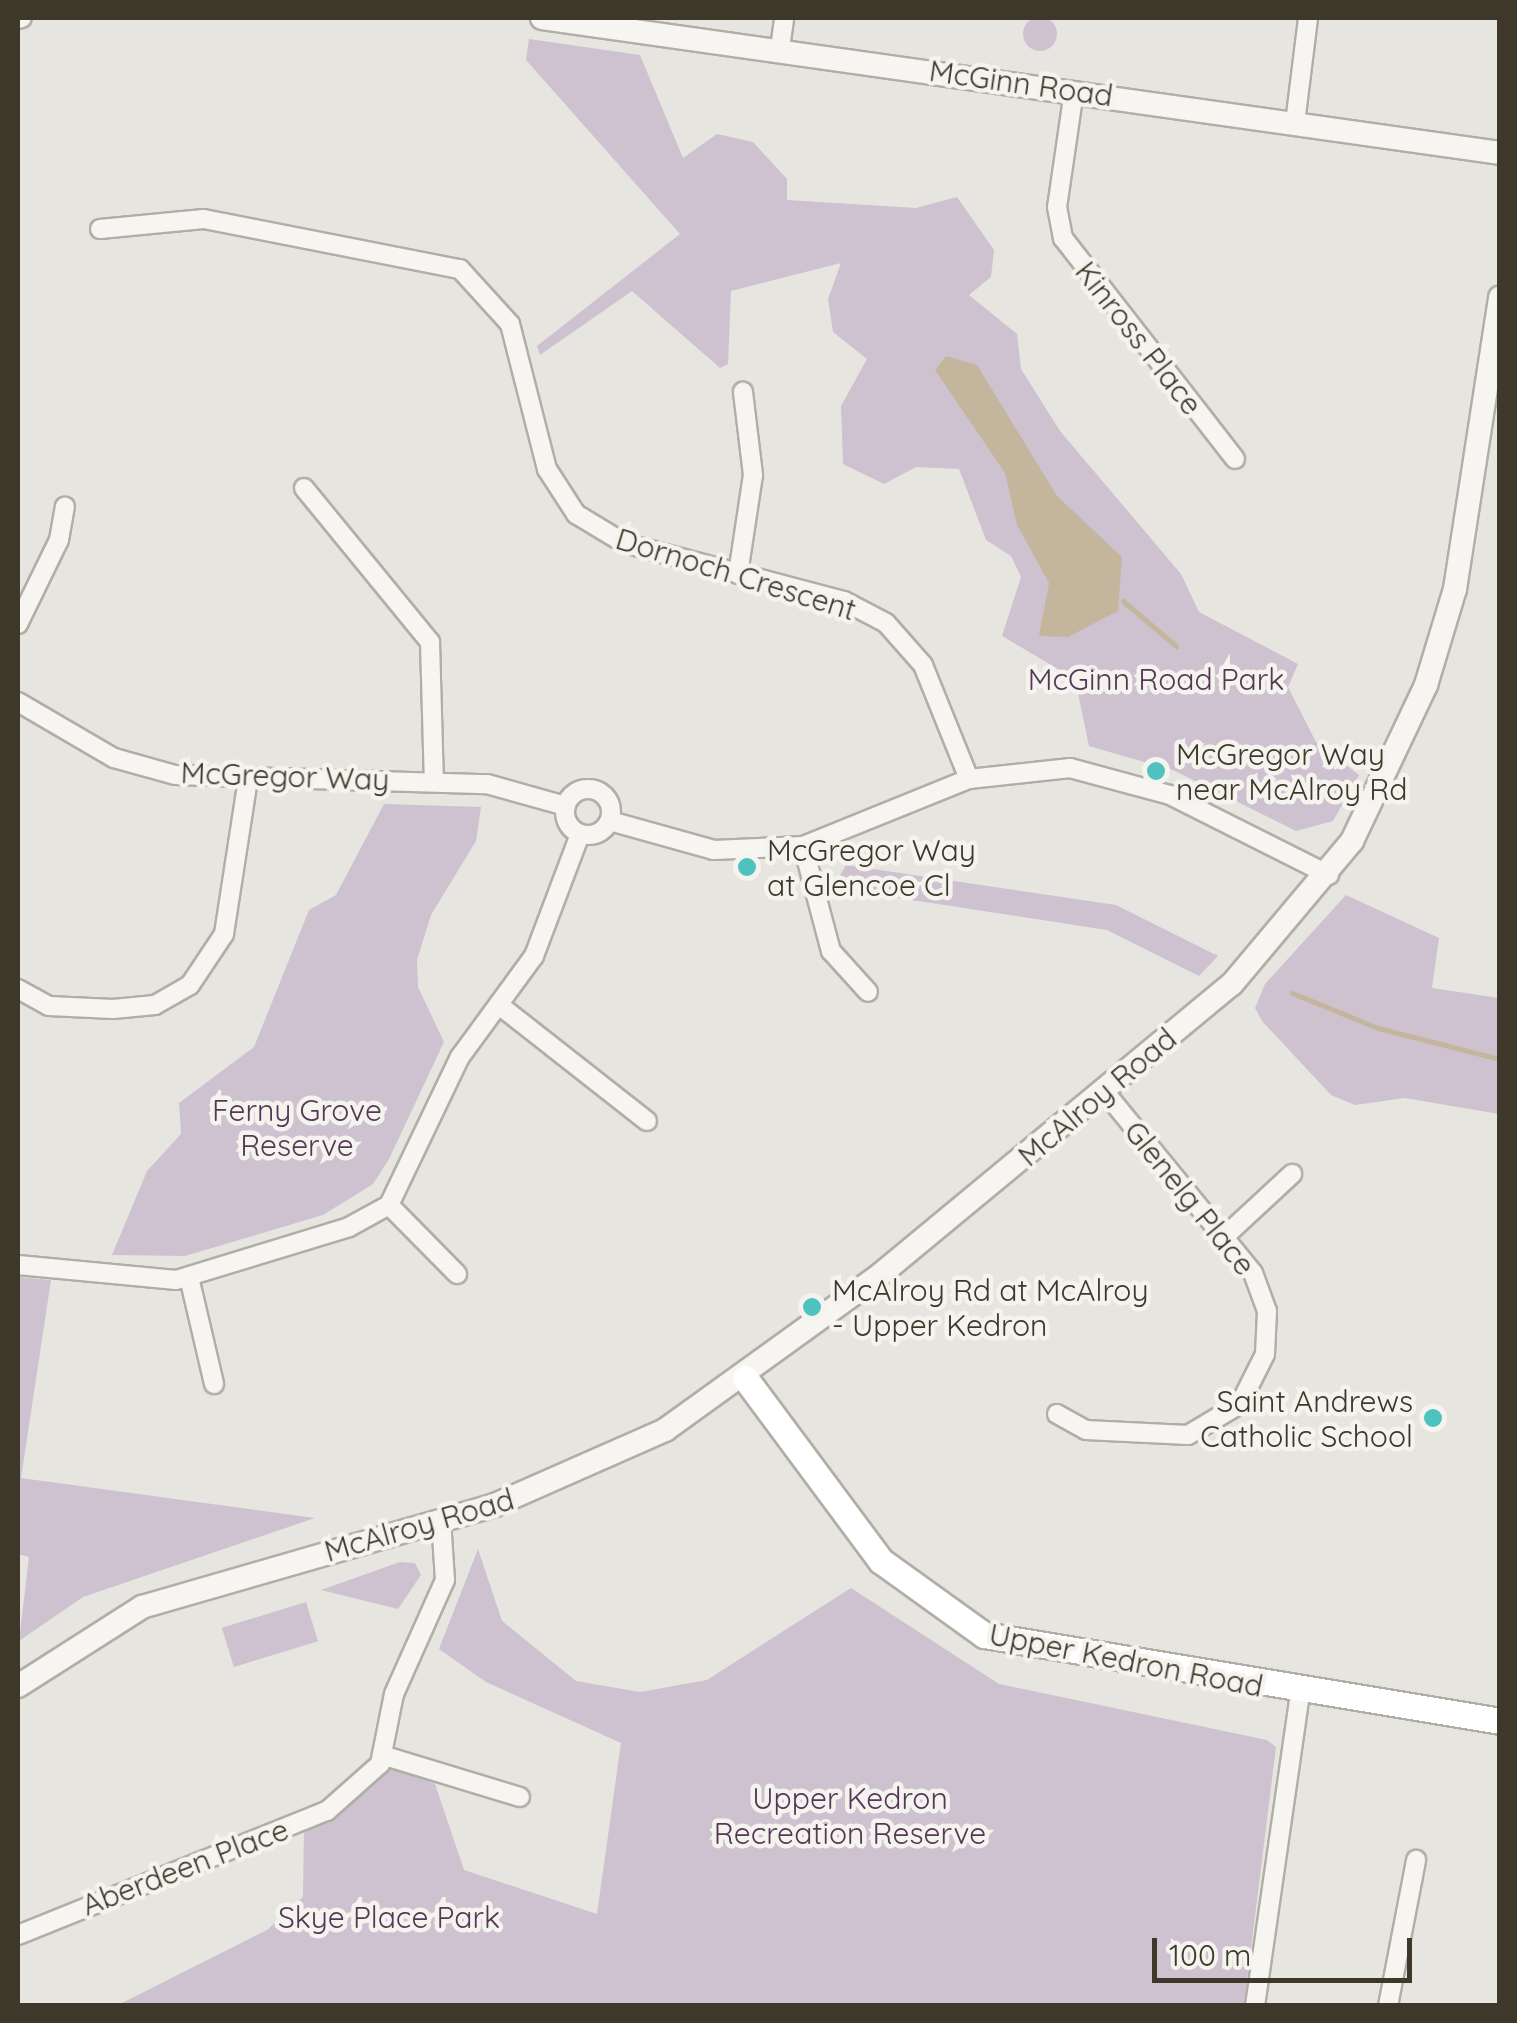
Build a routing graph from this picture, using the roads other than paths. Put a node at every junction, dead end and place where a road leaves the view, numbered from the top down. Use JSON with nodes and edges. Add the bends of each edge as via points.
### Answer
{"nodes":[{"id":1,"x":542,"y":18,"type":"edge"},
{"id":2,"x":784,"y":18,"type":"edge"},
{"id":3,"x":1308,"y":18,"type":"edge"},
{"id":4,"x":575,"y":20,"type":"edge"},
{"id":5,"x":780,"y":48,"type":"junction"},
{"id":6,"x":1074,"y":91,"type":"junction"},
{"id":7,"x":1295,"y":123,"type":"junction"},
{"id":8,"x":1500,"y":154,"type":"edge"},
{"id":9,"x":100,"y":229,"type":"dead end"},
{"id":10,"x":1500,"y":297,"type":"edge"},
{"id":11,"x":1493,"y":390,"type":"edge"},
{"id":12,"x":743,"y":392,"type":"dead end"},
{"id":13,"x":1235,"y":460,"type":"dead end"},
{"id":14,"x":304,"y":488,"type":"dead end"},
{"id":15,"x":65,"y":507,"type":"dead end"},
{"id":16,"x":738,"y":574,"type":"junction"},
{"id":17,"x":18,"y":624,"type":"edge"},
{"id":18,"x":18,"y":702,"type":"edge"},
{"id":19,"x":248,"y":779,"type":"junction"},
{"id":20,"x":434,"y":780,"type":"junction"},
{"id":21,"x":969,"y":780,"type":"junction"},
{"id":22,"x":566,"y":806,"type":"junction"},
{"id":23,"x":610,"y":820,"type":"junction"},
{"id":24,"x":580,"y":834,"type":"junction"},
{"id":25,"x":804,"y":846,"type":"junction"},
{"id":26,"x":1329,"y":875,"type":"junction"},
{"id":27,"x":18,"y":989,"type":"edge"},
{"id":28,"x":868,"y":992,"type":"dead end"},
{"id":29,"x":499,"y":1005,"type":"junction"},
{"id":30,"x":1104,"y":1091,"type":"junction"},
{"id":31,"x":647,"y":1120,"type":"dead end"},
{"id":32,"x":1292,"y":1174,"type":"dead end"},
{"id":33,"x":390,"y":1205,"type":"junction"},
{"id":34,"x":1224,"y":1237,"type":"junction"},
{"id":35,"x":18,"y":1265,"type":"edge"},
{"id":36,"x":458,"y":1274,"type":"dead end"},
{"id":37,"x":189,"y":1277,"type":"junction"},
{"id":38,"x":745,"y":1378,"type":"junction"},
{"id":39,"x":214,"y":1384,"type":"dead end"},
{"id":40,"x":1057,"y":1414,"type":"dead end"},
{"id":41,"x":441,"y":1520,"type":"junction"},
{"id":42,"x":18,"y":1686,"type":"edge"},
{"id":43,"x":1300,"y":1694,"type":"junction"},
{"id":44,"x":1500,"y":1722,"type":"edge"},
{"id":45,"x":384,"y":1756,"type":"junction"},
{"id":46,"x":520,"y":1797,"type":"dead end"},
{"id":47,"x":1416,"y":1860,"type":"dead end"},
{"id":48,"x":18,"y":1935,"type":"edge"},
{"id":49,"x":1255,"y":2006,"type":"edge"},
{"id":50,"x":1388,"y":2006,"type":"edge"}],
"edges":[{"from":1,"to":4,"type":"street","name":"McGinn Road"},
{"from":2,"to":5,"type":"street"},
{"from":3,"to":7,"type":"street"},
{"from":4,"to":5,"type":"street","name":"McGinn Road"},
{"from":5,"to":6,"type":"street","name":"McGinn Road"},
{"from":6,"to":7,"type":"street","name":"McGinn Road"},
{"from":6,"to":13,"type":"street","name":"Kinross Place","via":[[1058,206],[1063,238]]},
{"from":7,"to":8,"type":"street","name":"McGinn Road"},
{"from":9,"to":16,"type":"street","name":"Dornoch Crescent","via":[[204,219],[460,269],[510,324],[547,469],[576,514],[609,537]]},
{"from":10,"to":11,"type":"street","name":"McAlroy Road"},
{"from":11,"to":26,"type":"street","name":"McAlroy Road","via":[[1440,648],[1376,800]]},
{"from":12,"to":16,"type":"street","via":[[753,475]]},
{"from":14,"to":20,"type":"street","via":[[430,642]]},
{"from":15,"to":17,"type":"street","via":[[59,540]]},
{"from":16,"to":21,"type":"street","name":"Dornoch Crescent","via":[[844,602],[900,635],[924,665]]},
{"from":18,"to":19,"type":"street","name":"McGregor Way","via":[[114,758],[175,774]]},
{"from":19,"to":20,"type":"street","name":"McGregor Way"},
{"from":19,"to":27,"type":"street","via":[[227,921],[190,985],[155,1005],[113,1009],[49,1006]]},
{"from":20,"to":22,"type":"street","name":"McGregor Way"},
{"from":21,"to":25,"type":"street"},
{"from":21,"to":26,"type":"street","via":[[1050,768],[1112,774]]},
{"from":22,"to":23,"type":"street","via":[[578,791],[598,791]]},
{"from":22,"to":24,"type":"street"},
{"from":23,"to":24,"type":"street","via":[[598,834]]},
{"from":23,"to":25,"type":"street","via":[[714,850]]},
{"from":24,"to":29,"type":"street","via":[[534,956]]},
{"from":25,"to":28,"type":"street","via":[[831,951]]},
{"from":26,"to":30,"type":"street","name":"McAlroy Road","via":[[1232,984]]},
{"from":29,"to":31,"type":"street"},
{"from":29,"to":33,"type":"street","via":[[460,1057]]},
{"from":30,"to":34,"type":"street","name":"Glenelg Place"},
{"from":30,"to":38,"type":"street","name":"McAlroy Road"},
{"from":32,"to":34,"type":"street"},
{"from":33,"to":36,"type":"street"},
{"from":33,"to":37,"type":"street","via":[[349,1227]]},
{"from":34,"to":40,"type":"street","name":"Glenelg Place","via":[[1253,1273],[1267,1312],[1265,1354],[1240,1404],[1204,1430],[1160,1440],[1086,1430]]},
{"from":35,"to":37,"type":"street"},
{"from":37,"to":39,"type":"street"},
{"from":38,"to":41,"type":"street","name":"McAlroy Road","via":[[586,1470]]},
{"from":38,"to":43,"type":"main road","name":"Upper Kedron Road","via":[[857,1534],[954,1619],[1008,1643]]},
{"from":41,"to":42,"type":"street","name":"McAlroy Road","via":[[132,1611]]},
{"from":41,"to":45,"type":"street","via":[[445,1580],[394,1694]]},
{"from":43,"to":44,"type":"main road","name":"Upper Kedron Road"},
{"from":43,"to":49,"type":"street"},
{"from":45,"to":46,"type":"street"},
{"from":45,"to":48,"type":"street","name":"Aberdeen Place","via":[[327,1811]]},
{"from":47,"to":50,"type":"street"}]}
